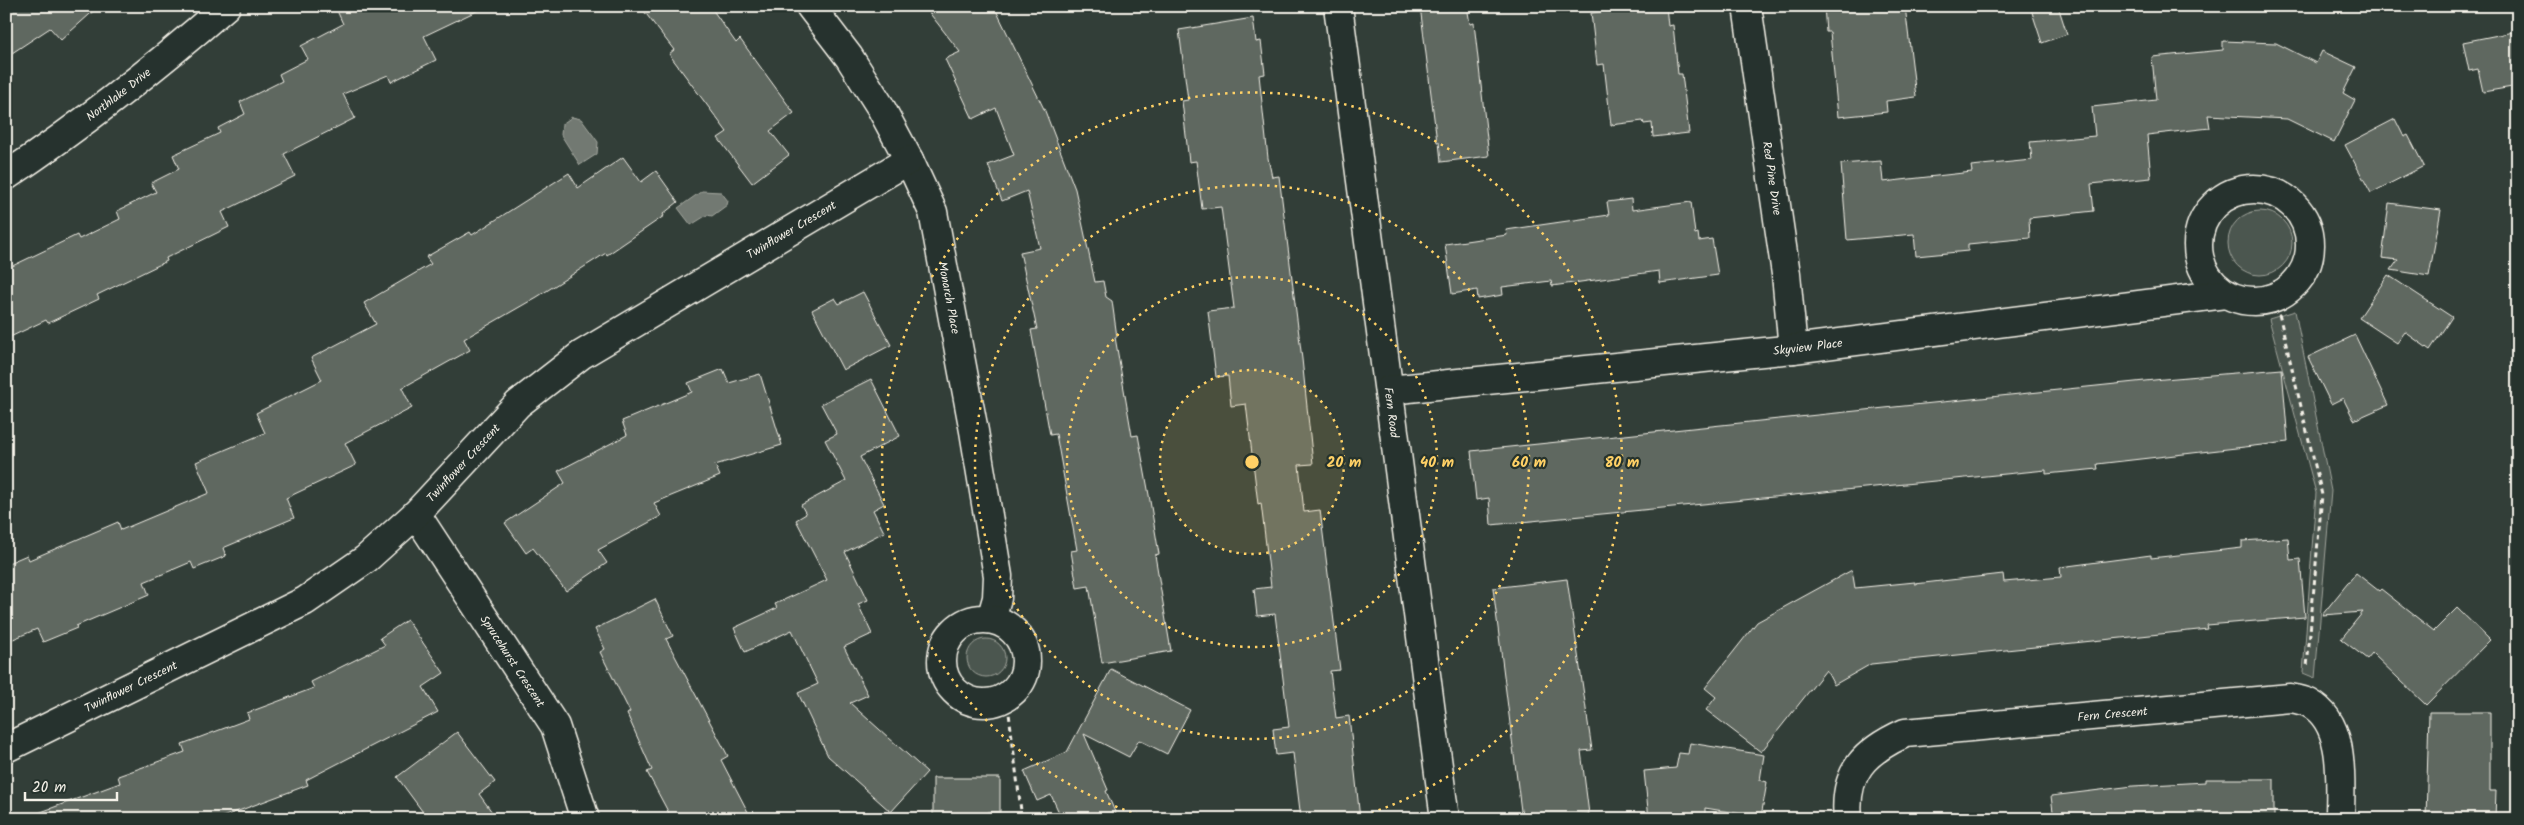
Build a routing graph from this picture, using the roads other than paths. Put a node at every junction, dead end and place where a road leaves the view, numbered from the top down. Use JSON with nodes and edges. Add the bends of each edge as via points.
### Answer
{"nodes":[{"id":1,"x":226,"y":6,"type":"edge"},
{"id":2,"x":810,"y":6,"type":"edge"},
{"id":3,"x":1338,"y":6,"type":"edge"},
{"id":4,"x":1747,"y":6,"type":"edge"},
{"id":5,"x":910,"y":160,"type":"junction"},
{"id":6,"x":6,"y":176,"type":"edge"},
{"id":7,"x":2225,"y":294,"type":"junction"},
{"id":8,"x":1793,"y":349,"type":"junction"},
{"id":9,"x":1389,"y":390,"type":"junction"},
{"id":10,"x":416,"y":514,"type":"junction"},
{"id":11,"x":991,"y":619,"type":"junction"},
{"id":12,"x":6,"y":748,"type":"edge"},
{"id":13,"x":585,"y":819,"type":"edge"},
{"id":14,"x":1445,"y":819,"type":"edge"},
{"id":15,"x":1848,"y":819,"type":"edge"},
{"id":16,"x":2340,"y":819,"type":"edge"}],
"edges":[{"from":1,"to":6,"type":"street","name":"Northlake Drive","via":[[137,82]]},
{"from":2,"to":5,"type":"street","name":"Monarch Place","via":[[865,82]]},
{"from":3,"to":9,"type":"street","name":"Fern Road"},
{"from":4,"to":8,"type":"street","name":"Red Pine Drive","via":[[1786,274]]},
{"from":5,"to":10,"type":"street","name":"Twinflower Crescent","via":[[581,355],[518,404]]},
{"from":5,"to":11,"type":"street","name":"Monarch Place","via":[[938,227],[998,576]]},
{"from":7,"to":7,"type":"street","name":"Skyview Place","via":[[2263,301],[2292,287],[2304,272],[2310,256],[2310,236],[2300,212],[2287,199],[2269,190],[2243,189],[2225,196],[2202,221],[2197,240],[2200,261],[2208,279]]},
{"from":7,"to":8,"type":"street","name":"Skyview Place"},
{"from":8,"to":9,"type":"street","name":"Skyview Place"},
{"from":9,"to":14,"type":"street","name":"Fern Road"},
{"from":10,"to":12,"type":"street","name":"Twinflower Crescent","via":[[366,559],[305,601]]},
{"from":10,"to":13,"type":"street","name":"Sprucehurst Crescent","via":[[555,726]]},
{"from":11,"to":11,"type":"street","via":[[1005,623],[1016,632],[1024,645],[1025,674],[1007,697],[980,703],[967,700],[951,687],[942,669],[941,655],[945,642],[964,623],[978,618]]},
{"from":15,"to":16,"type":"street","name":"Fern Crescent","via":[[1850,780],[1864,757],[1904,733],[2290,698],[2309,703],[2326,720],[2339,749]]}]}
